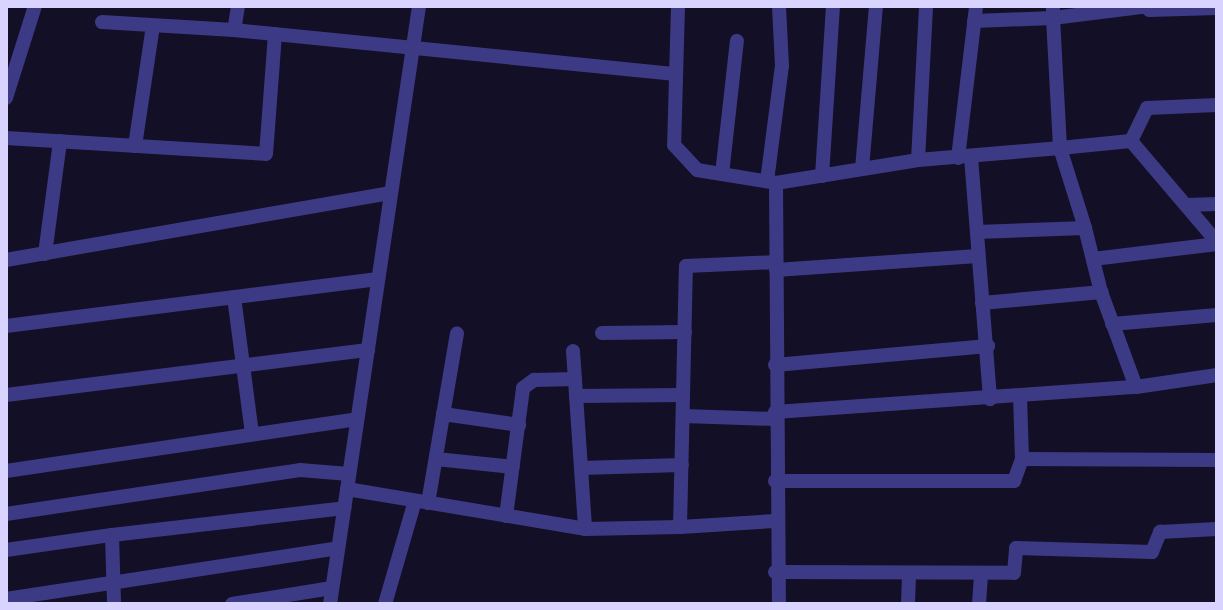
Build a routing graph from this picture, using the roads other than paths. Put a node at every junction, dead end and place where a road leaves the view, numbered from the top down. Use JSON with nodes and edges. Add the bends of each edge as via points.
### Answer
{"nodes":[{"id":1,"x":35,"y":6,"type":"edge"},
{"id":2,"x":238,"y":6,"type":"edge"},
{"id":3,"x":419,"y":6,"type":"edge"},
{"id":4,"x":678,"y":6,"type":"edge"},
{"id":5,"x":779,"y":6,"type":"edge"},
{"id":6,"x":833,"y":6,"type":"edge"},
{"id":7,"x":876,"y":6,"type":"edge"},
{"id":8,"x":926,"y":6,"type":"edge"},
{"id":9,"x":1149,"y":8,"type":"edge"},
{"id":10,"x":1217,"y":8,"type":"edge"},
{"id":11,"x":1053,"y":12,"type":"edge"},
{"id":12,"x":975,"y":13,"type":"edge"},
{"id":13,"x":102,"y":22,"type":"dead end"},
{"id":14,"x":153,"y":25,"type":"junction"},
{"id":15,"x":234,"y":30,"type":"junction"},
{"id":16,"x":275,"y":34,"type":"junction"},
{"id":17,"x":737,"y":41,"type":"dead end"},
{"id":18,"x":413,"y":46,"type":"junction"},
{"id":19,"x":676,"y":74,"type":"junction"},
{"id":20,"x":6,"y":98,"type":"edge"},
{"id":21,"x":1217,"y":105,"type":"edge"},
{"id":22,"x":6,"y":138,"type":"edge"},
{"id":23,"x":60,"y":141,"type":"junction"},
{"id":24,"x":1131,"y":141,"type":"junction"},
{"id":25,"x":135,"y":146,"type":"junction"},
{"id":26,"x":1060,"y":148,"type":"junction"},
{"id":27,"x":964,"y":158,"type":"junction"},
{"id":28,"x":918,"y":160,"type":"junction"},
{"id":29,"x":862,"y":169,"type":"junction"},
{"id":30,"x":722,"y":174,"type":"junction"},
{"id":31,"x":822,"y":176,"type":"junction"},
{"id":32,"x":772,"y":182,"type":"junction"},
{"id":33,"x":391,"y":193,"type":"junction"},
{"id":34,"x":1217,"y":204,"type":"edge"},
{"id":35,"x":1186,"y":205,"type":"junction"},
{"id":36,"x":1085,"y":228,"type":"junction"},
{"id":37,"x":977,"y":232,"type":"junction"},
{"id":38,"x":1217,"y":243,"type":"edge"},
{"id":39,"x":45,"y":254,"type":"junction"},
{"id":40,"x":978,"y":256,"type":"junction"},
{"id":41,"x":1093,"y":259,"type":"junction"},
{"id":42,"x":6,"y":260,"type":"edge"},
{"id":43,"x":776,"y":266,"type":"junction"},
{"id":44,"x":378,"y":279,"type":"junction"},
{"id":45,"x":1101,"y":292,"type":"junction"},
{"id":46,"x":234,"y":297,"type":"junction"},
{"id":47,"x":982,"y":303,"type":"junction"},
{"id":48,"x":1217,"y":315,"type":"edge"},
{"id":49,"x":1112,"y":324,"type":"junction"},
{"id":50,"x":6,"y":326,"type":"edge"},
{"id":51,"x":685,"y":332,"type":"junction"},
{"id":52,"x":457,"y":333,"type":"dead end"},
{"id":53,"x":602,"y":333,"type":"dead end"},
{"id":54,"x":988,"y":346,"type":"junction"},
{"id":55,"x":368,"y":350,"type":"junction"},
{"id":56,"x":573,"y":351,"type":"dead end"},
{"id":57,"x":775,"y":365,"type":"junction"},
{"id":58,"x":242,"y":366,"type":"junction"},
{"id":59,"x":1217,"y":375,"type":"edge"},
{"id":60,"x":575,"y":379,"type":"junction"},
{"id":61,"x":1136,"y":387,"type":"junction"},
{"id":62,"x":6,"y":395,"type":"edge"},
{"id":63,"x":683,"y":395,"type":"junction"},
{"id":64,"x":576,"y":396,"type":"junction"},
{"id":65,"x":1020,"y":396,"type":"junction"},
{"id":66,"x":990,"y":399,"type":"junction"},
{"id":67,"x":443,"y":414,"type":"junction"},
{"id":68,"x":683,"y":416,"type":"junction"},
{"id":69,"x":775,"y":416,"type":"junction"},
{"id":70,"x":357,"y":419,"type":"junction"},
{"id":71,"x":519,"y":425,"type":"junction"},
{"id":72,"x":252,"y":434,"type":"junction"},
{"id":73,"x":436,"y":459,"type":"junction"},
{"id":74,"x":1022,"y":459,"type":"junction"},
{"id":75,"x":1217,"y":460,"type":"edge"},
{"id":76,"x":682,"y":465,"type":"junction"},
{"id":77,"x":513,"y":467,"type":"junction"},
{"id":78,"x":581,"y":468,"type":"junction"},
{"id":79,"x":6,"y":471,"type":"edge"},
{"id":80,"x":775,"y":481,"type":"junction"},
{"id":81,"x":348,"y":482,"type":"junction"},
{"id":82,"x":421,"y":502,"type":"junction"},
{"id":83,"x":344,"y":508,"type":"junction"},
{"id":84,"x":6,"y":514,"type":"edge"},
{"id":85,"x":506,"y":516,"type":"junction"},
{"id":86,"x":775,"y":521,"type":"junction"},
{"id":87,"x":680,"y":527,"type":"junction"},
{"id":88,"x":585,"y":529,"type":"junction"},
{"id":89,"x":1217,"y":529,"type":"edge"},
{"id":90,"x":112,"y":535,"type":"junction"},
{"id":91,"x":338,"y":548,"type":"junction"},
{"id":92,"x":6,"y":550,"type":"edge"},
{"id":93,"x":775,"y":572,"type":"junction"},
{"id":94,"x":909,"y":573,"type":"junction"},
{"id":95,"x":981,"y":573,"type":"junction"},
{"id":96,"x":113,"y":583,"type":"junction"},
{"id":97,"x":332,"y":588,"type":"junction"},
{"id":98,"x":6,"y":599,"type":"edge"},
{"id":99,"x":114,"y":604,"type":"edge"},
{"id":100,"x":232,"y":604,"type":"edge"},
{"id":101,"x":330,"y":604,"type":"edge"},
{"id":102,"x":385,"y":604,"type":"edge"},
{"id":103,"x":779,"y":604,"type":"edge"},
{"id":104,"x":908,"y":604,"type":"edge"},
{"id":105,"x":979,"y":604,"type":"edge"}],
"edges":[{"from":1,"to":20,"type":"street"},
{"from":2,"to":15,"type":"street"},
{"from":3,"to":18,"type":"street"},
{"from":4,"to":19,"type":"street"},
{"from":5,"to":32,"type":"street","via":[[782,66]]},
{"from":6,"to":31,"type":"street"},
{"from":7,"to":29,"type":"street"},
{"from":8,"to":28,"type":"street"},
{"from":9,"to":10,"type":"street"},
{"from":9,"to":11,"type":"street"},
{"from":11,"to":12,"type":"street"},
{"from":11,"to":26,"type":"street"},
{"from":12,"to":27,"type":"street"},
{"from":13,"to":14,"type":"street"},
{"from":14,"to":15,"type":"street"},
{"from":14,"to":25,"type":"street"},
{"from":15,"to":16,"type":"street"},
{"from":16,"to":18,"type":"street"},
{"from":16,"to":25,"type":"street","via":[[266,154]]},
{"from":17,"to":30,"type":"street"},
{"from":18,"to":19,"type":"street"},
{"from":18,"to":33,"type":"street"},
{"from":19,"to":30,"type":"street","via":[[674,145],[697,170]]},
{"from":21,"to":24,"type":"street","via":[[1147,108]]},
{"from":22,"to":23,"type":"street"},
{"from":23,"to":25,"type":"street"},
{"from":23,"to":39,"type":"street"},
{"from":24,"to":26,"type":"street"},
{"from":24,"to":35,"type":"street"},
{"from":26,"to":27,"type":"street"},
{"from":26,"to":36,"type":"street"},
{"from":27,"to":28,"type":"street"},
{"from":27,"to":37,"type":"street"},
{"from":28,"to":29,"type":"street"},
{"from":29,"to":31,"type":"street"},
{"from":30,"to":32,"type":"street"},
{"from":31,"to":32,"type":"street"},
{"from":32,"to":43,"type":"street"},
{"from":33,"to":39,"type":"street"},
{"from":33,"to":44,"type":"street"},
{"from":34,"to":35,"type":"street"},
{"from":35,"to":38,"type":"street"},
{"from":36,"to":37,"type":"street"},
{"from":36,"to":41,"type":"street"},
{"from":37,"to":40,"type":"street"},
{"from":38,"to":41,"type":"street"},
{"from":39,"to":42,"type":"street"},
{"from":40,"to":43,"type":"street"},
{"from":40,"to":47,"type":"street"},
{"from":41,"to":45,"type":"street"},
{"from":43,"to":51,"type":"street","via":[[686,266]]},
{"from":43,"to":57,"type":"street"},
{"from":44,"to":46,"type":"street"},
{"from":44,"to":55,"type":"street"},
{"from":45,"to":47,"type":"street"},
{"from":45,"to":49,"type":"street"},
{"from":46,"to":50,"type":"street"},
{"from":46,"to":58,"type":"street"},
{"from":47,"to":54,"type":"street"},
{"from":48,"to":49,"type":"street"},
{"from":49,"to":61,"type":"street"},
{"from":51,"to":53,"type":"street"},
{"from":51,"to":63,"type":"street"},
{"from":52,"to":67,"type":"street"},
{"from":54,"to":57,"type":"street"},
{"from":54,"to":66,"type":"street"},
{"from":55,"to":58,"type":"street"},
{"from":55,"to":70,"type":"street"},
{"from":56,"to":60,"type":"street"},
{"from":57,"to":69,"type":"street"},
{"from":58,"to":62,"type":"street"},
{"from":58,"to":72,"type":"street"},
{"from":59,"to":61,"type":"street"},
{"from":60,"to":64,"type":"street"},
{"from":60,"to":71,"type":"street","via":[[527,383]]},
{"from":61,"to":65,"type":"street"},
{"from":63,"to":64,"type":"street"},
{"from":63,"to":68,"type":"street"},
{"from":64,"to":78,"type":"street"},
{"from":65,"to":66,"type":"street"},
{"from":65,"to":74,"type":"street"},
{"from":66,"to":69,"type":"street"},
{"from":67,"to":71,"type":"street"},
{"from":67,"to":73,"type":"street"},
{"from":68,"to":69,"type":"street"},
{"from":68,"to":76,"type":"street"},
{"from":69,"to":80,"type":"street"},
{"from":70,"to":72,"type":"street"},
{"from":70,"to":81,"type":"street"},
{"from":71,"to":77,"type":"street"},
{"from":72,"to":79,"type":"street"},
{"from":73,"to":77,"type":"street"},
{"from":73,"to":82,"type":"street"},
{"from":74,"to":75,"type":"street"},
{"from":74,"to":80,"type":"street","via":[[1014,481]]},
{"from":76,"to":78,"type":"street"},
{"from":76,"to":87,"type":"street"},
{"from":77,"to":85,"type":"street"},
{"from":78,"to":88,"type":"street"},
{"from":80,"to":86,"type":"street"},
{"from":81,"to":82,"type":"street"},
{"from":81,"to":83,"type":"street"},
{"from":81,"to":84,"type":"street","via":[[300,470]]},
{"from":82,"to":85,"type":"street"},
{"from":82,"to":102,"type":"street"},
{"from":83,"to":90,"type":"street"},
{"from":83,"to":91,"type":"street"},
{"from":85,"to":88,"type":"street"},
{"from":86,"to":87,"type":"street"},
{"from":86,"to":93,"type":"street"},
{"from":87,"to":88,"type":"street"},
{"from":89,"to":95,"type":"street","via":[[1160,532],[1152,552],[1016,548],[1014,573]]},
{"from":90,"to":92,"type":"street"},
{"from":90,"to":96,"type":"street"},
{"from":91,"to":96,"type":"street"},
{"from":91,"to":97,"type":"street"},
{"from":93,"to":94,"type":"street"},
{"from":93,"to":103,"type":"street"},
{"from":94,"to":95,"type":"street"},
{"from":94,"to":104,"type":"street"},
{"from":95,"to":105,"type":"street"},
{"from":96,"to":98,"type":"street"},
{"from":96,"to":99,"type":"street"},
{"from":97,"to":100,"type":"street"},
{"from":97,"to":101,"type":"street"}]}
